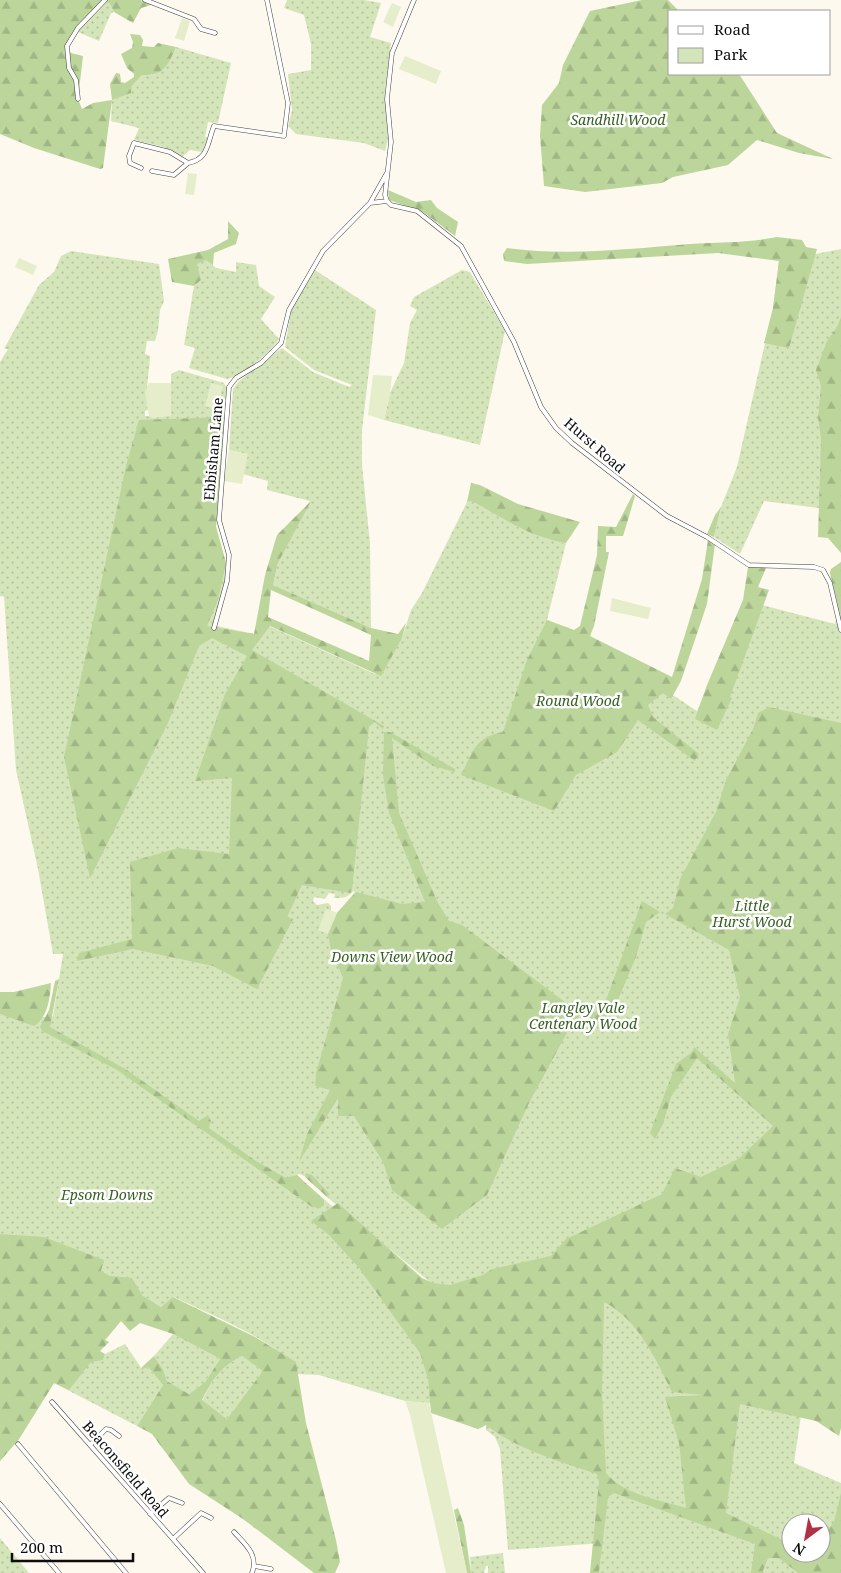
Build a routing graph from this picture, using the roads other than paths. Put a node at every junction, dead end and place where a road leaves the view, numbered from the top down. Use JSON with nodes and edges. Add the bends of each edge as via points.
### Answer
{"nodes":[{"id":1,"x":105,"y":0,"type":"edge"},
{"id":2,"x":145,"y":0,"type":"edge"},
{"id":3,"x":266,"y":0,"type":"edge"},
{"id":4,"x":414,"y":0,"type":"edge"},
{"id":5,"x":215,"y":33,"type":"dead end"},
{"id":6,"x":78,"y":99,"type":"dead end"},
{"id":7,"x":188,"y":163,"type":"junction"},
{"id":8,"x":141,"y":168,"type":"dead end"},
{"id":9,"x":152,"y":171,"type":"dead end"},
{"id":10,"x":387,"y":173,"type":"junction"},
{"id":11,"x":385,"y":195,"type":"junction"},
{"id":12,"x":375,"y":196,"type":"junction"},
{"id":13,"x":387,"y":201,"type":"junction"},
{"id":14,"x":370,"y":203,"type":"junction"},
{"id":15,"x":214,"y":628,"type":"dead end"},
{"id":16,"x":841,"y":630,"type":"edge"},
{"id":17,"x":52,"y":1402,"type":"dead end"},
{"id":18,"x":118,"y":1436,"type":"dead end"},
{"id":19,"x":18,"y":1444,"type":"dead end"},
{"id":20,"x":90,"y":1445,"type":"junction"},
{"id":21,"x":167,"y":1493,"type":"dead end"},
{"id":22,"x":169,"y":1498,"type":"junction"},
{"id":23,"x":182,"y":1503,"type":"dead end"},
{"id":24,"x":0,"y":1504,"type":"edge"},
{"id":25,"x":150,"y":1514,"type":"junction"},
{"id":26,"x":211,"y":1518,"type":"dead end"},
{"id":27,"x":234,"y":1532,"type":"dead end"},
{"id":28,"x":173,"y":1539,"type":"junction"},
{"id":29,"x":254,"y":1566,"type":"junction"},
{"id":30,"x":271,"y":1569,"type":"dead end"},
{"id":31,"x":59,"y":1573,"type":"edge"},
{"id":32,"x":126,"y":1573,"type":"edge"},
{"id":33,"x":203,"y":1573,"type":"edge"},
{"id":34,"x":252,"y":1573,"type":"edge"}],
"edges":[{"from":1,"to":6,"type":"street","via":[[78,28],[67,46],[68,68],[76,80]]},
{"from":2,"to":5,"type":"street","via":[[194,19],[201,29]]},
{"from":3,"to":7,"type":"street","via":[[288,103],[284,136],[215,126],[207,152],[195,162]]},
{"from":4,"to":10,"type":"street","name":"Ebbisham Lane","via":[[392,53],[387,99],[391,142]]},
{"from":7,"to":8,"type":"street","via":[[170,152],[134,143],[131,145],[130,163]]},
{"from":7,"to":9,"type":"street","via":[[174,175]]},
{"from":10,"to":11,"type":"street","name":"Ebbisham Lane"},
{"from":10,"to":12,"type":"street","name":"Ebbisham Lane"},
{"from":11,"to":12,"type":"street"},
{"from":11,"to":13,"type":"street","name":"Ebbisham Lane"},
{"from":12,"to":14,"type":"street","name":"Ebbisham Lane"},
{"from":13,"to":14,"type":"street"},
{"from":13,"to":16,"type":"street","name":"Hurst Road","via":[[391,205],[417,211],[461,246],[514,342],[541,407],[556,428],[667,516],[749,565],[823,570],[830,583]]},
{"from":14,"to":15,"type":"street","name":"Ebbisham Lane","via":[[323,251],[289,310],[281,343],[229,387],[219,520],[229,556],[227,581]]},
{"from":17,"to":20,"type":"street","name":"Beaconsfield Road"},
{"from":18,"to":20,"type":"street","via":[[106,1429]]},
{"from":19,"to":32,"type":"street"},
{"from":20,"to":25,"type":"street","name":"Beaconsfield Road"},
{"from":21,"to":22,"type":"street"},
{"from":22,"to":23,"type":"street"},
{"from":22,"to":25,"type":"street"},
{"from":24,"to":31,"type":"street"},
{"from":25,"to":28,"type":"street","name":"Beaconsfield Road"},
{"from":26,"to":28,"type":"street","via":[[201,1513]]},
{"from":27,"to":29,"type":"street","via":[[252,1553]]},
{"from":28,"to":33,"type":"street","name":"Beaconsfield Road"},
{"from":29,"to":30,"type":"street"},
{"from":29,"to":34,"type":"street"}]}
